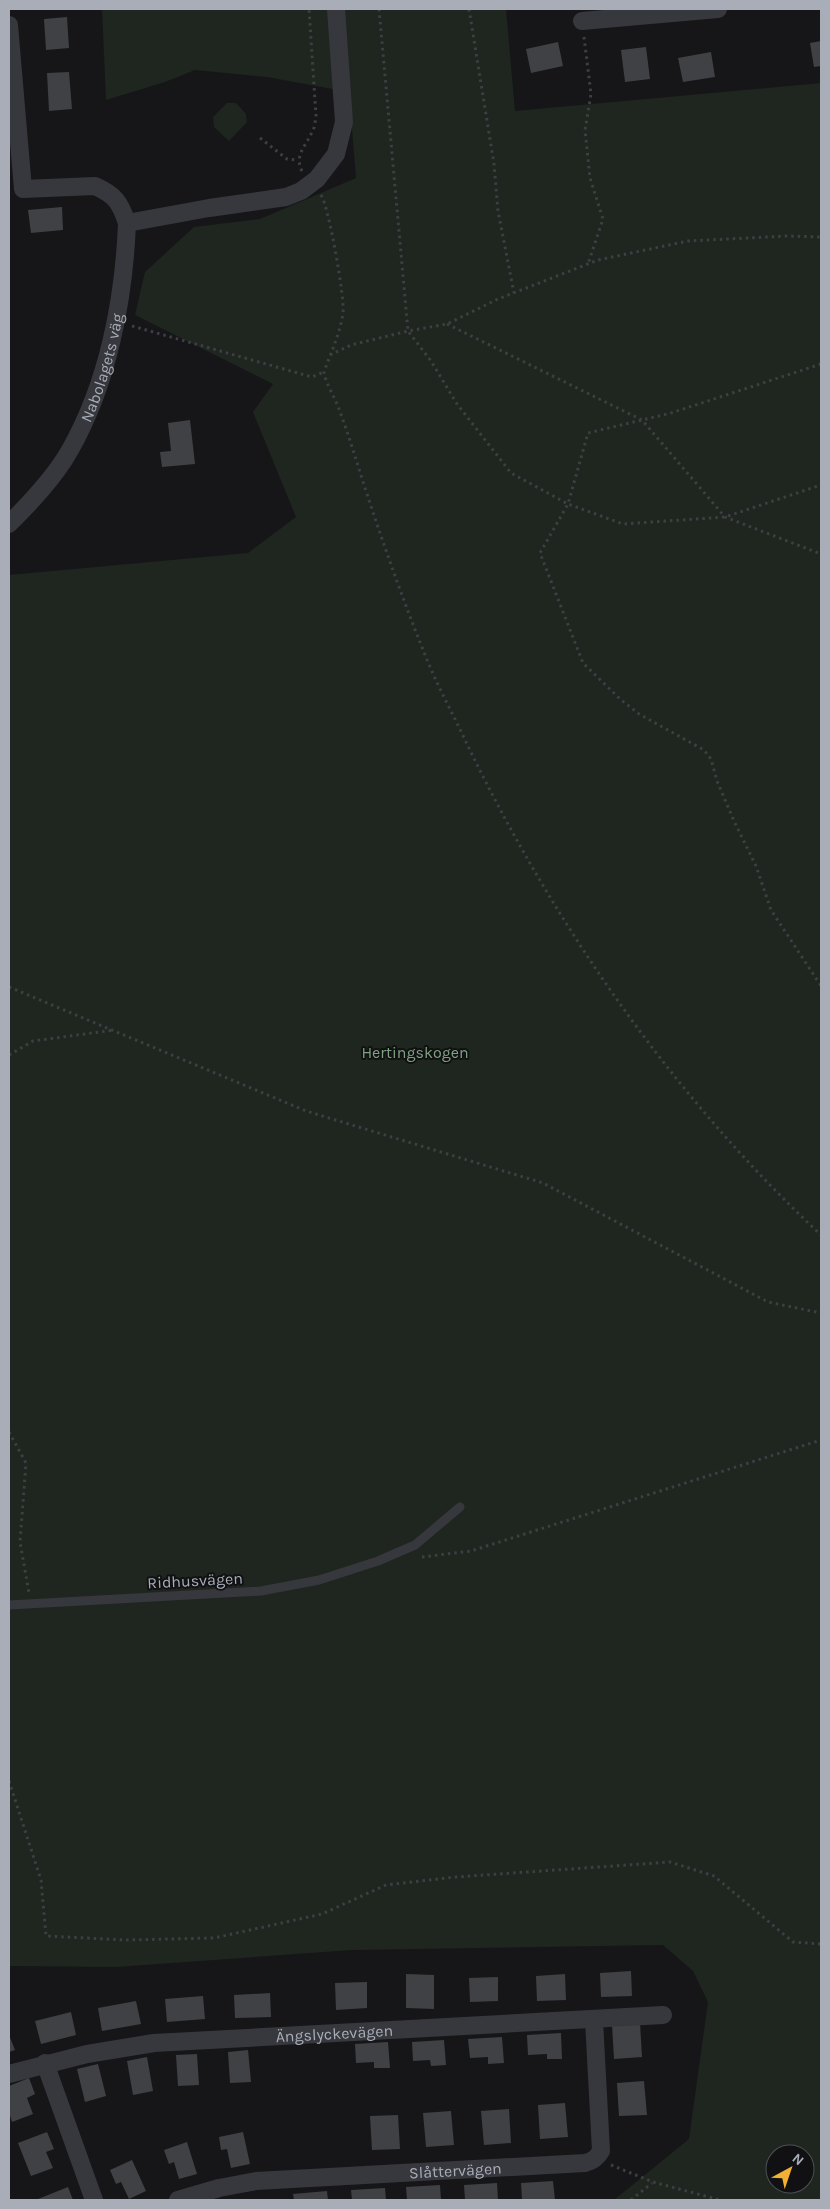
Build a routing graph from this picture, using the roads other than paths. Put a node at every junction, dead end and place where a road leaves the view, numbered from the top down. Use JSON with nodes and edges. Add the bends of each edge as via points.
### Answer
{"nodes":[{"id":1,"x":336,"y":9,"type":"edge"},
{"id":2,"x":718,"y":9,"type":"edge"},
{"id":3,"x":582,"y":21,"type":"road end"},
{"id":4,"x":9,"y":25,"type":"edge"},
{"id":5,"x":13,"y":133,"type":"edge"},
{"id":6,"x":16,"y":189,"type":"edge"},
{"id":7,"x":126,"y":223,"type":"junction"},
{"id":8,"x":9,"y":524,"type":"edge"},
{"id":9,"x":460,"y":1507,"type":"dead end"},
{"id":10,"x":9,"y":1605,"type":"edge"},
{"id":11,"x":663,"y":2015,"type":"dead end"},
{"id":12,"x":594,"y":2020,"type":"junction"},
{"id":13,"x":45,"y":2063,"type":"junction"},
{"id":14,"x":9,"y":2074,"type":"edge"},
{"id":15,"x":94,"y":2200,"type":"edge"},
{"id":16,"x":178,"y":2200,"type":"edge"}],
"edges":[{"from":1,"to":7,"type":"street","via":[[344,122],[336,154],[327,168],[301,191],[286,197]]},
{"from":2,"to":3,"type":"street"},
{"from":4,"to":5,"type":"street"},
{"from":5,"to":6,"type":"street"},
{"from":6,"to":7,"type":"street","via":[[95,186],[120,203]]},
{"from":7,"to":8,"type":"street","name":"Nabolagets väg","via":[[125,258],[97,393],[69,452],[30,504]]},
{"from":9,"to":10,"type":"lane","name":"Ridhusvägen","via":[[415,1545],[319,1580],[262,1591]]},
{"from":11,"to":12,"type":"street","name":"Ängslyckevägen"},
{"from":12,"to":13,"type":"street","name":"Ängslyckevägen","via":[[154,2043]]},
{"from":12,"to":16,"type":"street","name":"Slåttervägen","via":[[601,2151],[598,2157],[585,2163],[256,2181]]},
{"from":13,"to":14,"type":"street","name":"Ängslyckevägen"},
{"from":13,"to":15,"type":"street"}]}
